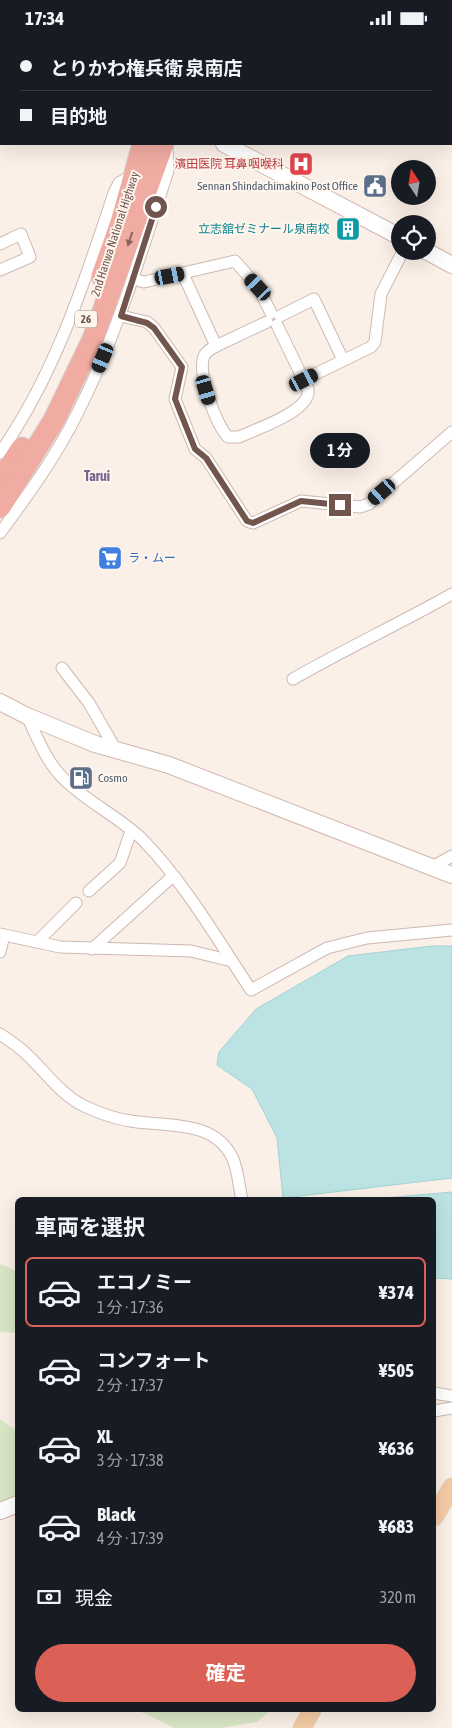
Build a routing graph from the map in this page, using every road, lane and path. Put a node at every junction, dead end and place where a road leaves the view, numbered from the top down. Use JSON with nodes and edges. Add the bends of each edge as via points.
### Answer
{"nodes":[{"id":1,"x":143,"y":145,"type":"edge"},
{"id":2,"x":165,"y":145,"type":"edge"},
{"id":3,"x":165,"y":145,"type":"edge"},
{"id":4,"x":226,"y":145,"type":"edge"},
{"id":5,"x":136,"y":173,"type":"junction"},
{"id":6,"x":391,"y":232,"type":"edge"},
{"id":7,"x":0,"y":244,"type":"edge"},
{"id":8,"x":436,"y":256,"type":"edge"},
{"id":9,"x":398,"y":260,"type":"edge"},
{"id":10,"x":452,"y":265,"type":"edge"},
{"id":11,"x":0,"y":270,"type":"edge"},
{"id":12,"x":184,"y":274,"type":"junction"},
{"id":13,"x":133,"y":279,"type":"junction"},
{"id":14,"x":121,"y":316,"type":"junction"},
{"id":15,"x":274,"y":319,"type":"junction"},
{"id":16,"x":216,"y":346,"type":"junction"},
{"id":17,"x":343,"y":359,"type":"junction"},
{"id":18,"x":304,"y":380,"type":"junction"},
{"id":19,"x":452,"y":432,"type":"edge"},
{"id":20,"x":0,"y":453,"type":"edge"},
{"id":21,"x":0,"y":481,"type":"edge"},
{"id":22,"x":0,"y":507,"type":"edge"},
{"id":23,"x":0,"y":533,"type":"edge"},
{"id":24,"x":452,"y":594,"type":"edge"},
{"id":25,"x":62,"y":668,"type":"dead end"},
{"id":26,"x":293,"y":679,"type":"dead end"},
{"id":27,"x":0,"y":702,"type":"edge"},
{"id":28,"x":27,"y":716,"type":"junction"},
{"id":29,"x":116,"y":750,"type":"junction"},
{"id":30,"x":131,"y":831,"type":"junction"},
{"id":31,"x":452,"y":856,"type":"edge"},
{"id":32,"x":432,"y":867,"type":"junction"},
{"id":33,"x":452,"y":875,"type":"edge"},
{"id":34,"x":173,"y":876,"type":"junction"},
{"id":35,"x":89,"y":891,"type":"dead end"},
{"id":36,"x":76,"y":903,"type":"dead end"},
{"id":37,"x":452,"y":930,"type":"edge"},
{"id":38,"x":2,"y":934,"type":"edge"},
{"id":39,"x":37,"y":942,"type":"junction"},
{"id":40,"x":92,"y":949,"type":"junction"},
{"id":41,"x":0,"y":952,"type":"edge"},
{"id":42,"x":232,"y":961,"type":"junction"},
{"id":43,"x":0,"y":1035,"type":"edge"},
{"id":44,"x":241,"y":1197,"type":"edge"},
{"id":45,"x":436,"y":1393,"type":"edge"},
{"id":46,"x":452,"y":1396,"type":"edge"},
{"id":47,"x":452,"y":1407,"type":"edge"},
{"id":48,"x":436,"y":1411,"type":"edge"},
{"id":49,"x":452,"y":1487,"type":"edge"},
{"id":50,"x":15,"y":1505,"type":"edge"},
{"id":51,"x":436,"y":1506,"type":"edge"},
{"id":52,"x":0,"y":1511,"type":"edge"},
{"id":53,"x":311,"y":1712,"type":"edge"},
{"id":54,"x":302,"y":1728,"type":"edge"}],
"edges":[{"from":1,"to":5,"type":"highway","name":"2nd Hanwa National Highway","number":"26"},
{"from":2,"to":13,"type":"street","via":[[168,171]]},
{"from":3,"to":22,"type":"highway","name":"2nd Hanwa National Highway","number":"26","one_way":true,"via":[[93,339],[54,420]]},
{"from":4,"to":6,"type":"street"},
{"from":5,"to":20,"type":"street","via":[[120,183],[114,193],[79,296],[46,376]]},
{"from":5,"to":21,"type":"highway","name":"2nd Hanwa National Highway","number":"26","via":[[86,321],[56,391]]},
{"from":7,"to":11,"type":"street","via":[[21,234],[30,257]]},
{"from":8,"to":10,"type":"street"},
{"from":9,"to":17,"type":"street","via":[[381,294],[375,342],[371,347]]},
{"from":12,"to":13,"type":"street","via":[[144,281]]},
{"from":12,"to":15,"type":"street","via":[[234,261],[258,287]]},
{"from":12,"to":16,"type":"street"},
{"from":13,"to":14,"type":"street"},
{"from":14,"to":19,"type":"street","via":[[154,328],[182,367],[175,399],[195,449],[206,458],[247,521],[253,523],[301,501],[360,507],[369,504]]},
{"from":14,"to":23,"type":"street","via":[[78,413],[48,464]]},
{"from":15,"to":16,"type":"street"},
{"from":15,"to":17,"type":"street","via":[[314,299]]},
{"from":15,"to":18,"type":"street"},
{"from":16,"to":18,"type":"street","via":[[203,359],[206,390],[228,437],[239,437],[297,409],[309,394]]},
{"from":17,"to":18,"type":"street"},
{"from":24,"to":26,"type":"street","via":[[392,629],[358,642]]},
{"from":25,"to":29,"type":"street"},
{"from":27,"to":28,"type":"street"},
{"from":28,"to":29,"type":"street"},
{"from":28,"to":30,"type":"street","via":[[47,757],[64,780]]},
{"from":29,"to":32,"type":"street","via":[[169,765]]},
{"from":30,"to":34,"type":"street"},
{"from":30,"to":35,"type":"street","via":[[120,863]]},
{"from":31,"to":32,"type":"street"},
{"from":32,"to":33,"type":"street"},
{"from":34,"to":40,"type":"street"},
{"from":34,"to":42,"type":"street"},
{"from":36,"to":39,"type":"street"},
{"from":37,"to":42,"type":"street","via":[[367,938],[327,947],[251,990]]},
{"from":38,"to":39,"type":"street"},
{"from":38,"to":41,"type":"street"},
{"from":39,"to":40,"type":"street"},
{"from":40,"to":42,"type":"street","via":[[192,951]]},
{"from":43,"to":44,"type":"street","via":[[22,1049],[66,1094],[82,1105],[104,1115],[131,1121],[175,1124],[204,1131],[219,1139],[233,1160]]},
{"from":45,"to":46,"type":"street"},
{"from":47,"to":48,"type":"street"},
{"from":49,"to":51,"type":"main road"},
{"from":50,"to":52,"type":"street"},
{"from":53,"to":54,"type":"main road"}]}
